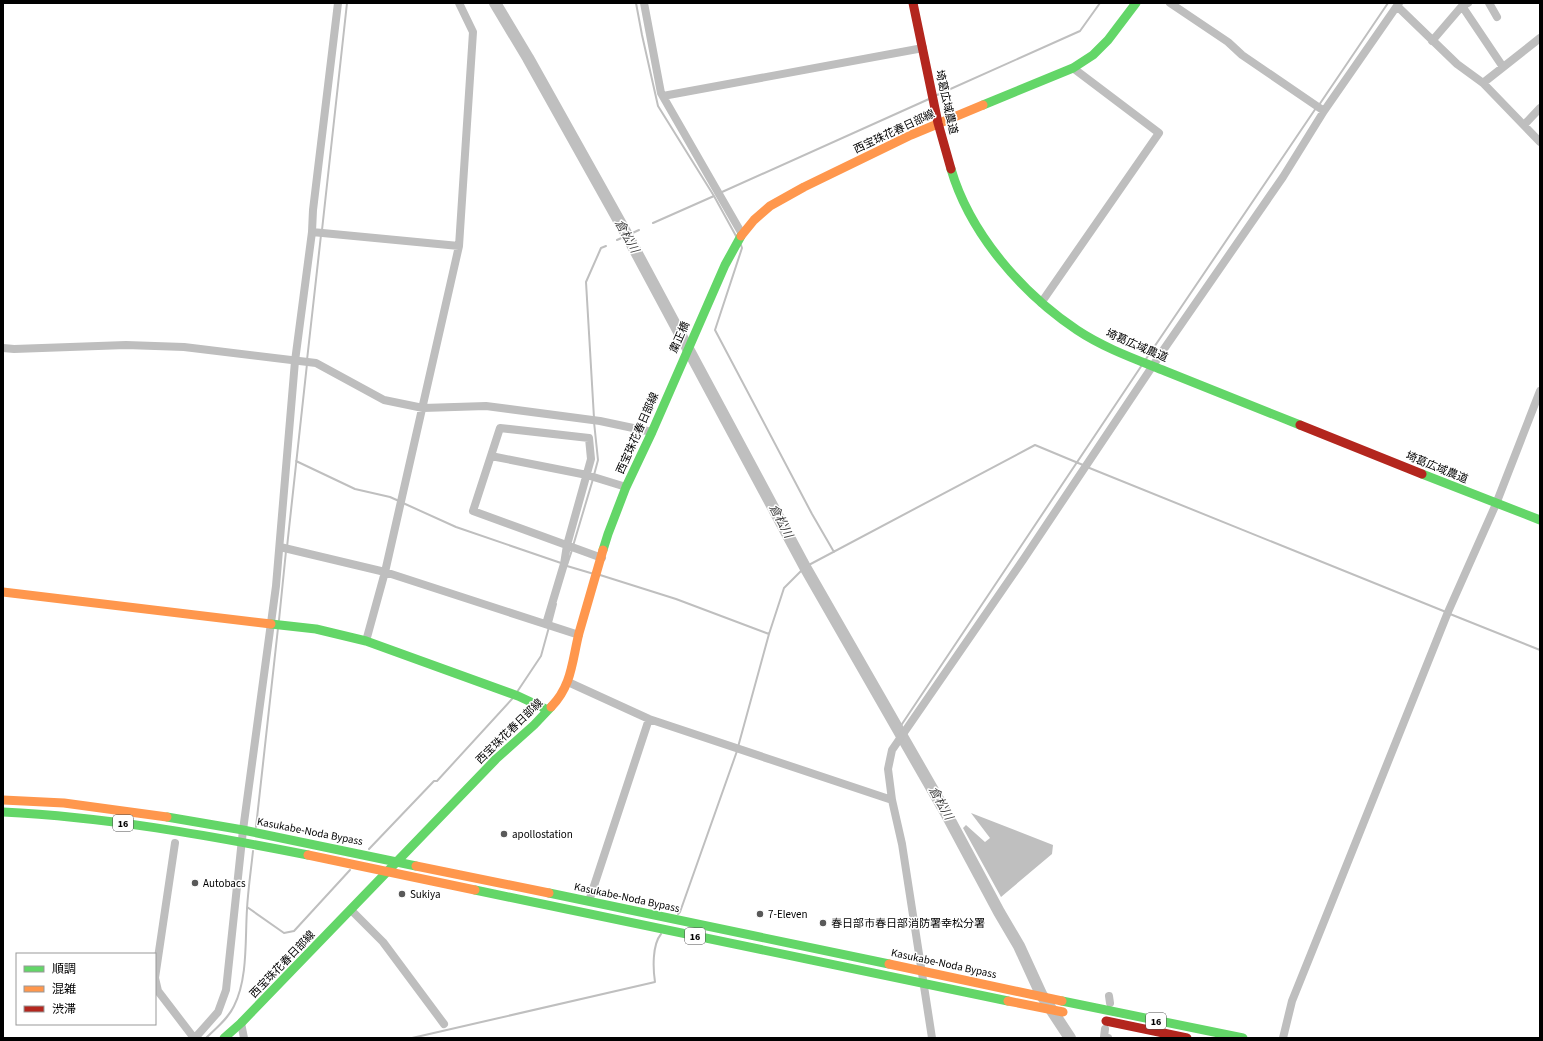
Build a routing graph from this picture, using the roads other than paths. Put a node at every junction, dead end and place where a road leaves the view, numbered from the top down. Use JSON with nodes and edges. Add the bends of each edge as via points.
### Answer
{"nodes":[{"id":1,"x":338,"y":3,"type":"edge"},
{"id":2,"x":459,"y":3,"type":"edge"},
{"id":3,"x":644,"y":3,"type":"edge"},
{"id":4,"x":913,"y":3,"type":"edge"},
{"id":5,"x":1136,"y":3,"type":"edge"},
{"id":6,"x":1170,"y":3,"type":"edge"},
{"id":7,"x":1489,"y":3,"type":"edge"},
{"id":8,"x":1398,"y":5,"type":"edge"},
{"id":9,"x":1465,"y":5,"type":"edge"},
{"id":10,"x":1497,"y":17,"type":"dead end"},
{"id":11,"x":1540,"y":38,"type":"edge"},
{"id":12,"x":1432,"y":41,"type":"junction"},
{"id":13,"x":923,"y":48,"type":"junction"},
{"id":14,"x":1073,"y":68,"type":"junction"},
{"id":15,"x":1503,"y":68,"type":"junction"},
{"id":16,"x":1483,"y":84,"type":"junction"},
{"id":17,"x":663,"y":96,"type":"junction"},
{"id":18,"x":1540,"y":108,"type":"edge"},
{"id":19,"x":1324,"y":111,"type":"junction"},
{"id":20,"x":938,"y":123,"type":"junction"},
{"id":21,"x":1524,"y":125,"type":"junction"},
{"id":22,"x":1540,"y":142,"type":"edge"},
{"id":23,"x":315,"y":232,"type":"junction"},
{"id":24,"x":742,"y":234,"type":"junction"},
{"id":25,"x":459,"y":246,"type":"junction"},
{"id":26,"x":1041,"y":303,"type":"junction"},
{"id":27,"x":699,"y":322,"type":"joint"},
{"id":28,"x":3,"y":348,"type":"edge"},
{"id":29,"x":299,"y":362,"type":"junction"},
{"id":30,"x":681,"y":363,"type":"joint"},
{"id":31,"x":1153,"y":366,"type":"junction"},
{"id":32,"x":1540,"y":391,"type":"edge"},
{"id":33,"x":423,"y":408,"type":"junction"},
{"id":34,"x":652,"y":432,"type":"junction"},
{"id":35,"x":491,"y":456,"type":"junction"},
{"id":36,"x":587,"y":475,"type":"junction"},
{"id":37,"x":626,"y":487,"type":"junction"},
{"id":38,"x":1496,"y":504,"type":"junction"},
{"id":39,"x":1540,"y":520,"type":"edge"},
{"id":40,"x":567,"y":545,"type":"junction"},
{"id":41,"x":280,"y":547,"type":"junction"},
{"id":42,"x":602,"y":558,"type":"junction"},
{"id":43,"x":385,"y":572,"type":"junction"},
{"id":44,"x":3,"y":592,"type":"edge"},
{"id":45,"x":270,"y":624,"type":"junction"},
{"id":46,"x":546,"y":624,"type":"junction"},
{"id":47,"x":579,"y":635,"type":"junction"},
{"id":48,"x":366,"y":641,"type":"junction"},
{"id":49,"x":568,"y":682,"type":"junction"},
{"id":50,"x":548,"y":710,"type":"junction"},
{"id":51,"x":649,"y":719,"type":"junction"},
{"id":52,"x":3,"y":800,"type":"edge"},
{"id":53,"x":892,"y":800,"type":"junction"},
{"id":54,"x":3,"y":812,"type":"edge"},
{"id":55,"x":243,"y":830,"type":"junction"},
{"id":56,"x":175,"y":843,"type":"dead end"},
{"id":57,"x":242,"y":843,"type":"junction"},
{"id":58,"x":397,"y":861,"type":"junction"},
{"id":59,"x":387,"y":872,"type":"junction"},
{"id":60,"x":589,"y":901,"type":"junction"},
{"id":61,"x":351,"y":910,"type":"junction"},
{"id":62,"x":920,"y":970,"type":"junction"},
{"id":63,"x":156,"y":971,"type":"edge"},
{"id":64,"x":156,"y":982,"type":"edge"},
{"id":65,"x":923,"y":983,"type":"junction"},
{"id":66,"x":1076,"y":1015,"type":"dead end"},
{"id":67,"x":1098,"y":1019,"type":"dead end"},
{"id":68,"x":241,"y":1023,"type":"junction"},
{"id":69,"x":444,"y":1024,"type":"dead end"},
{"id":70,"x":1105,"y":1029,"type":"dead end"},
{"id":71,"x":195,"y":1038,"type":"edge"},
{"id":72,"x":224,"y":1038,"type":"edge"},
{"id":73,"x":244,"y":1038,"type":"edge"},
{"id":74,"x":932,"y":1038,"type":"edge"},
{"id":75,"x":1108,"y":1038,"type":"edge"},
{"id":76,"x":1187,"y":1038,"type":"edge"},
{"id":77,"x":1243,"y":1038,"type":"edge"},
{"id":78,"x":1283,"y":1038,"type":"edge"}],
"edges":[{"from":1,"to":23,"type":"street","via":[[313,210]]},
{"from":2,"to":25,"type":"street","via":[[473,32]]},
{"from":3,"to":17,"type":"street"},
{"from":4,"to":13,"type":"main road","name":"埼葛広域農道"},
{"from":5,"to":14,"type":"main road","name":"西宝珠花春日部線","via":[[1108,40],[1093,55]]},
{"from":6,"to":19,"type":"street"},
{"from":7,"to":10,"type":"street"},
{"from":8,"to":12,"type":"street"},
{"from":8,"to":19,"type":"street"},
{"from":9,"to":12,"type":"street"},
{"from":9,"to":15,"type":"street"},
{"from":11,"to":15,"type":"street"},
{"from":12,"to":16,"type":"street"},
{"from":13,"to":17,"type":"street"},
{"from":13,"to":20,"type":"main road","name":"埼葛広域農道"},
{"from":14,"to":20,"type":"main road","name":"西宝珠花春日部線"},
{"from":14,"to":26,"type":"street","via":[[1160,133]]},
{"from":15,"to":16,"type":"street"},
{"from":16,"to":21,"type":"street"},
{"from":17,"to":24,"type":"street"},
{"from":18,"to":21,"type":"street"},
{"from":19,"to":31,"type":"street","via":[[1283,176]]},
{"from":20,"to":24,"type":"main road","name":"西宝珠花春日部線","via":[[770,206]]},
{"from":20,"to":26,"type":"main road","name":"埼葛広域農道","via":[[954,178],[968,211],[992,250]]},
{"from":21,"to":22,"type":"street"},
{"from":23,"to":25,"type":"street"},
{"from":23,"to":29,"type":"street"},
{"from":24,"to":27,"type":"main road","name":"西宝珠花春日部線"},
{"from":25,"to":33,"type":"street"},
{"from":26,"to":31,"type":"main road","name":"埼葛広域農道","via":[[1078,331],[1109,348]]},
{"from":27,"to":30,"type":"main road","name":"粛正橋"},
{"from":28,"to":29,"type":"street","via":[[126,345],[184,348]]},
{"from":29,"to":33,"type":"street","via":[[316,363],[384,400]]},
{"from":29,"to":41,"type":"street"},
{"from":30,"to":34,"type":"main road","name":"西宝珠花春日部線"},
{"from":31,"to":38,"type":"main road","name":"埼葛広域農道"},
{"from":31,"to":53,"type":"street","via":[[892,750],[888,769]]},
{"from":32,"to":38,"type":"street"},
{"from":33,"to":34,"type":"street","via":[[486,406],[600,421]]},
{"from":33,"to":43,"type":"street"},
{"from":34,"to":37,"type":"main road","name":"西宝珠花春日部線"},
{"from":35,"to":36,"type":"street"},
{"from":35,"to":36,"type":"street","via":[[500,428],[589,438],[592,459]]},
{"from":35,"to":40,"type":"street","via":[[473,512]]},
{"from":36,"to":37,"type":"street"},
{"from":36,"to":40,"type":"street"},
{"from":37,"to":42,"type":"main road","name":"西宝珠花春日部線","via":[[608,534]]},
{"from":38,"to":39,"type":"main road","name":"埼葛広域農道"},
{"from":38,"to":78,"type":"street","via":[[1447,616],[1292,1001]]},
{"from":40,"to":42,"type":"street"},
{"from":40,"to":46,"type":"street"},
{"from":41,"to":43,"type":"street"},
{"from":41,"to":45,"type":"street"},
{"from":42,"to":47,"type":"main road","name":"西宝珠花春日部線"},
{"from":43,"to":46,"type":"street"},
{"from":43,"to":48,"type":"street"},
{"from":44,"to":45,"type":"main road"},
{"from":45,"to":48,"type":"main road","via":[[316,629]]},
{"from":45,"to":55,"type":"street"},
{"from":46,"to":47,"type":"street"},
{"from":47,"to":49,"type":"main road","name":"西宝珠花春日部線"},
{"from":48,"to":50,"type":"main road","via":[[518,696]]},
{"from":49,"to":50,"type":"main road","name":"西宝珠花春日部線","via":[[560,698]]},
{"from":49,"to":51,"type":"street"},
{"from":50,"to":58,"type":"main road","name":"西宝珠花春日部線","via":[[496,759]]},
{"from":51,"to":53,"type":"street"},
{"from":51,"to":60,"type":"street"},
{"from":52,"to":55,"type":"main road","name":"Kasukabe-Noda Bypass","number":"16","via":[[60,803],[139,812]]},
{"from":53,"to":62,"type":"street","via":[[902,844]]},
{"from":54,"to":57,"type":"main road","number":"16","via":[[135,824]]},
{"from":55,"to":57,"type":"street"},
{"from":55,"to":58,"type":"main road","name":"Kasukabe-Noda Bypass","number":"16"},
{"from":56,"to":63,"type":"street"},
{"from":57,"to":59,"type":"main road","number":"16"},
{"from":57,"to":71,"type":"street","via":[[226,990],[218,1012]]},
{"from":58,"to":59,"type":"main road","name":"西宝珠花春日部線"},
{"from":58,"to":60,"type":"main road","name":"Kasukabe-Noda Bypass","number":"16"},
{"from":59,"to":61,"type":"main road","name":"西宝珠花春日部線"},
{"from":59,"to":65,"type":"main road","number":"16"},
{"from":60,"to":62,"type":"main road","name":"Kasukabe-Noda Bypass","number":"16"},
{"from":61,"to":68,"type":"main road","name":"西宝珠花春日部線"},
{"from":61,"to":69,"type":"street","via":[[383,942]]},
{"from":62,"to":65,"type":"street"},
{"from":62,"to":77,"type":"main road","name":"Kasukabe-Noda Bypass","number":"16"},
{"from":64,"to":71,"type":"street","via":[[158,991]]},
{"from":65,"to":66,"type":"main road","number":"16"},
{"from":65,"to":74,"type":"street"},
{"from":67,"to":76,"type":"main road","number":"16"},
{"from":68,"to":72,"type":"main road","name":"西宝珠花春日部線"},
{"from":68,"to":73,"type":"street"},
{"from":70,"to":75,"type":"street","via":[[1104,1037]]}]}
